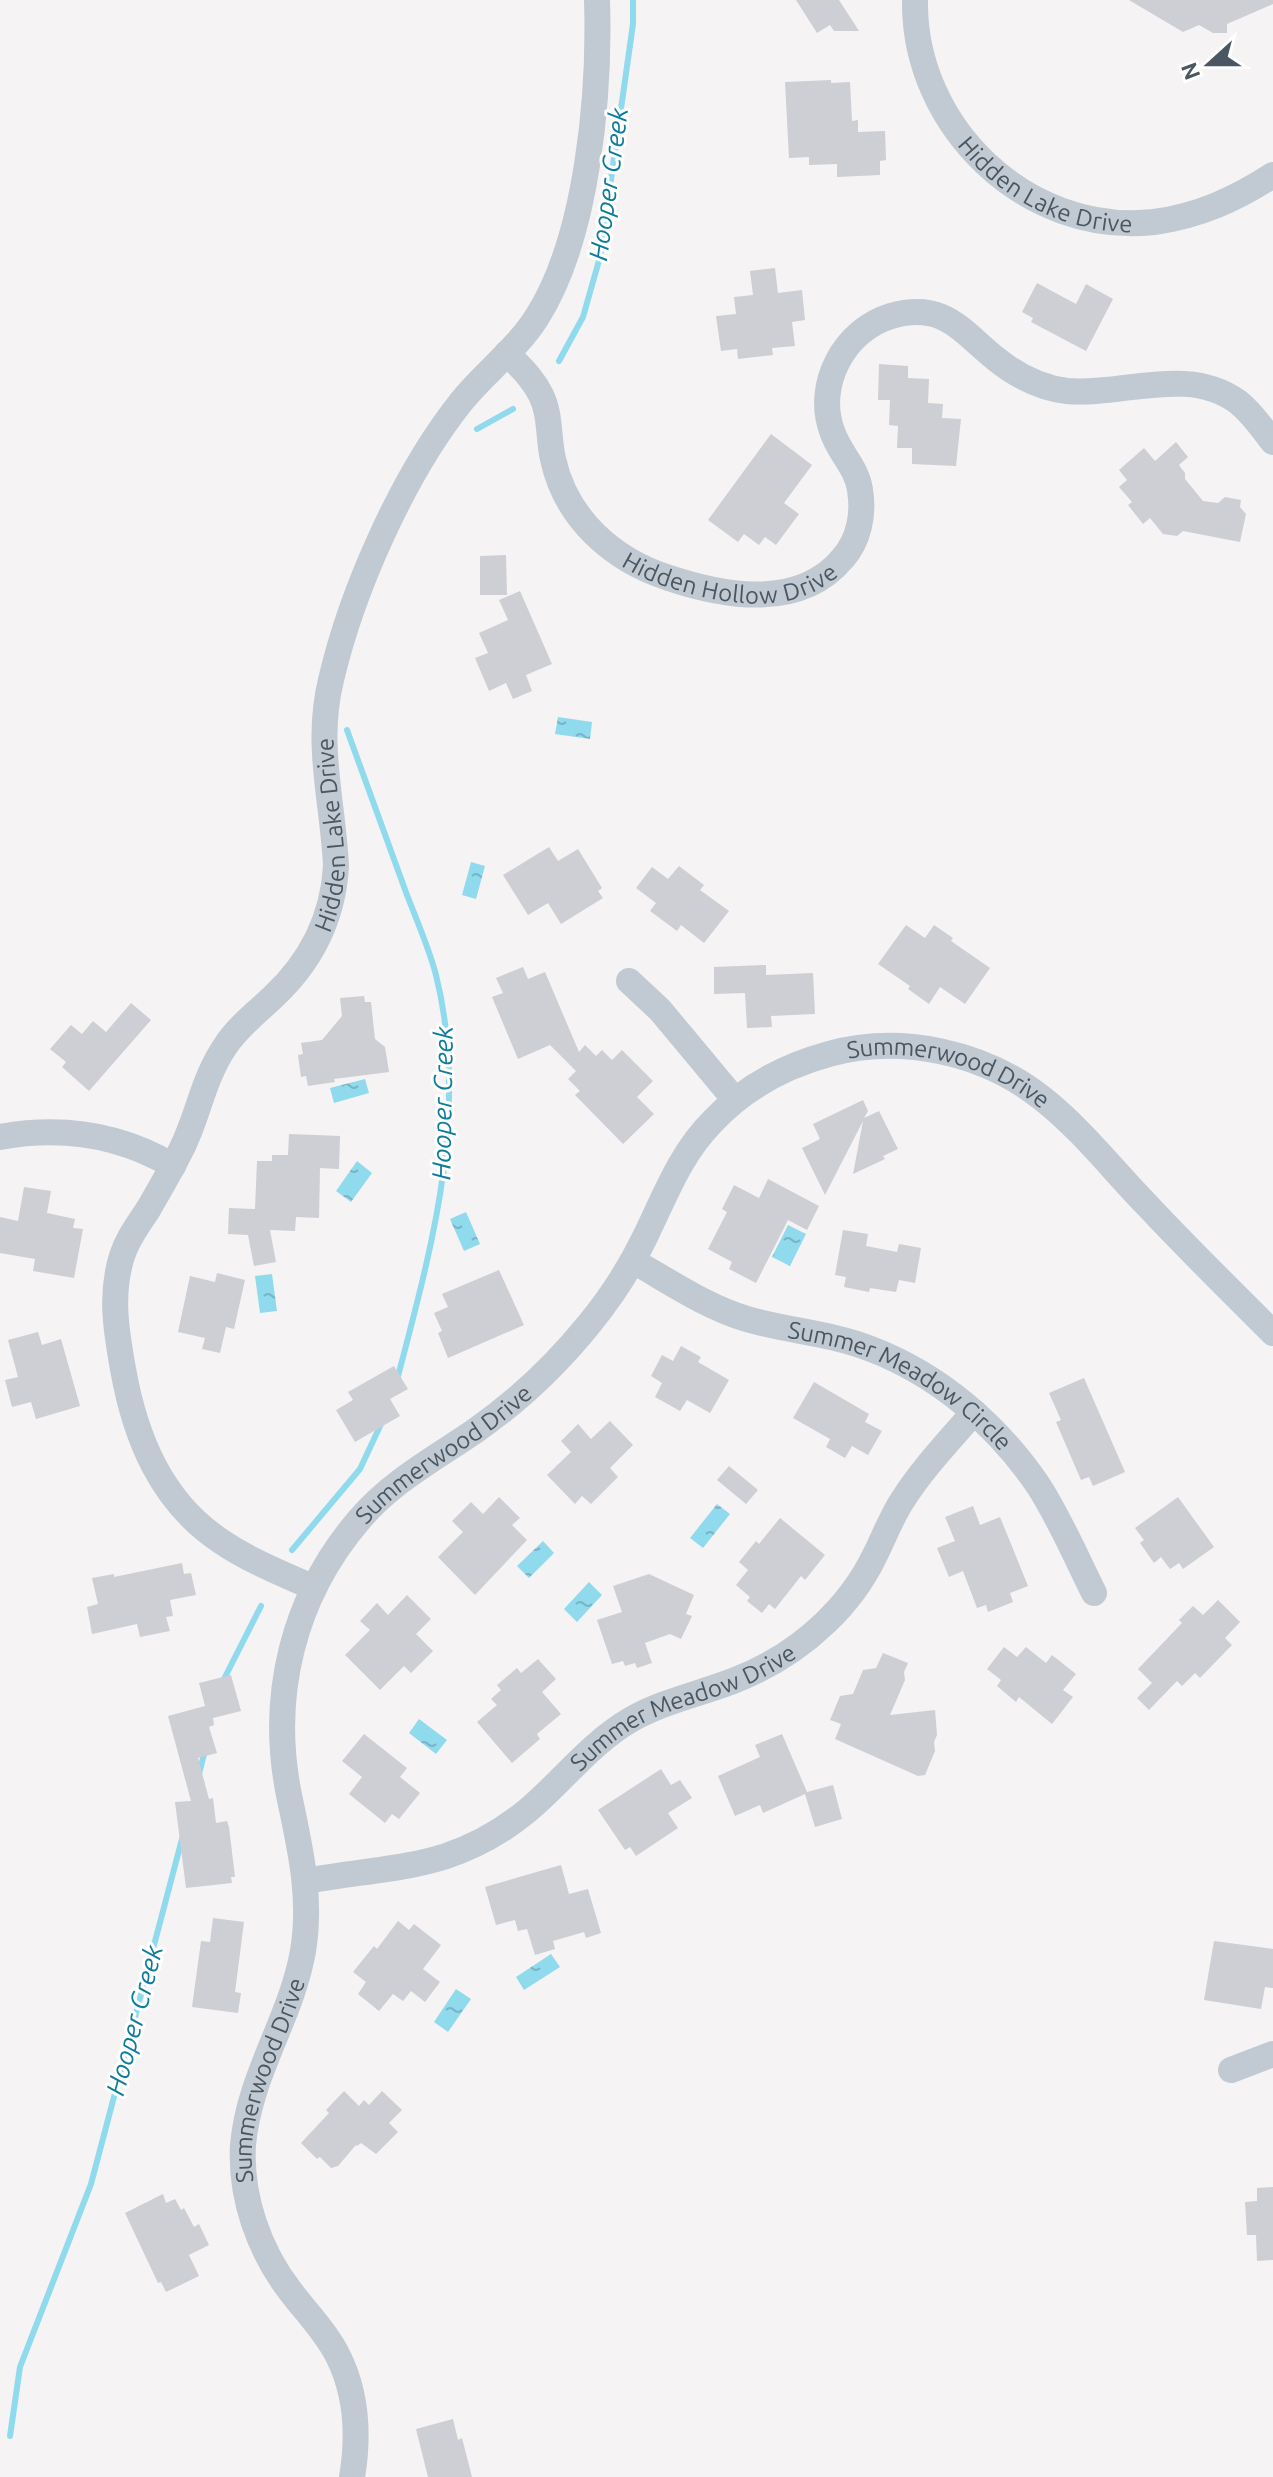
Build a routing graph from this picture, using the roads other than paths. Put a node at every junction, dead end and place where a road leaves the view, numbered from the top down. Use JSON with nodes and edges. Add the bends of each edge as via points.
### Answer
{"nodes":[{"id":1,"x":597,"y":0,"type":"edge"},
{"id":2,"x":915,"y":0,"type":"edge"},
{"id":3,"x":1273,"y":175,"type":"edge"},
{"id":4,"x":507,"y":353,"type":"junction"},
{"id":5,"x":1273,"y":442,"type":"edge"},
{"id":6,"x":629,"y":981,"type":"dead end"},
{"id":7,"x":735,"y":1100,"type":"junction"},
{"id":8,"x":0,"y":1137,"type":"edge"},
{"id":9,"x":173,"y":1166,"type":"junction"},
{"id":10,"x":633,"y":1261,"type":"junction"},
{"id":11,"x":1273,"y":1333,"type":"edge"},
{"id":12,"x":974,"y":1412,"type":"junction"},
{"id":13,"x":314,"y":1588,"type":"junction"},
{"id":14,"x":1094,"y":1593,"type":"dead end"},
{"id":15,"x":306,"y":1881,"type":"junction"},
{"id":16,"x":1273,"y":2054,"type":"edge"},
{"id":17,"x":1231,"y":2070,"type":"dead end"},
{"id":18,"x":352,"y":2477,"type":"edge"}],
"edges":[{"from":1,"to":4,"type":"street","name":"Hidden Lake Drive","via":[[594,114],[577,209],[550,292]]},
{"from":2,"to":3,"type":"street","name":"Hidden Lake Drive","via":[[923,63],[945,116],[990,169],[1034,199],[1092,218],[1152,222],[1215,207]]},
{"from":4,"to":5,"type":"street","name":"Hidden Hollow Drive","via":[[540,392],[558,478],[574,510],[597,538],[650,572],[741,594],[785,593],[809,586],[834,569],[854,542],[860,489],[852,464],[833,435],[828,392],[849,343],[876,321],[892,316],[921,313],[948,319],[1011,370],[1061,390],[1174,384],[1208,388],[1238,402]]},
{"from":4,"to":9,"type":"street","name":"Hidden Lake Drive","via":[[459,405],[424,459],[387,526],[346,630],[324,724],[336,866],[325,923],[300,969],[238,1029],[218,1058]]},
{"from":6,"to":7,"type":"street"},
{"from":7,"to":10,"type":"street","name":"Summerwood Drive","via":[[690,1148]]},
{"from":7,"to":11,"type":"street","name":"Summerwood Drive","via":[[783,1070],[841,1051],[899,1046],[980,1063],[1022,1084],[1063,1118]]},
{"from":8,"to":9,"type":"street","via":[[42,1132],[92,1136],[144,1150]]},
{"from":9,"to":13,"type":"street","name":"Hidden Lake Drive","via":[[131,1234],[116,1287],[117,1336],[136,1430],[163,1484],[203,1528],[246,1556]]},
{"from":10,"to":12,"type":"street","name":"Summer Meadow Circle","via":[[728,1313],[848,1341],[892,1358]]},
{"from":10,"to":13,"type":"street","name":"Summerwood Drive","via":[[592,1321],[540,1377],[509,1406],[380,1498],[341,1544]]},
{"from":12,"to":14,"type":"street","name":"Summer Meadow Circle","via":[[1038,1486]]},
{"from":12,"to":15,"type":"street","name":"Summer Meadow Drive","via":[[908,1492],[860,1580],[804,1642],[734,1681],[682,1696],[630,1720],[588,1751],[529,1810],[481,1842],[426,1863]]},
{"from":13,"to":15,"type":"street","name":"Summerwood Drive","via":[[289,1654],[281,1721],[282,1755]]},
{"from":15,"to":18,"type":"street","name":"Summerwood Drive","via":[[304,1947],[297,1979],[247,2116],[245,2186],[250,2213],[272,2264],[325,2334],[347,2378],[357,2430]]},
{"from":16,"to":17,"type":"street"}]}
